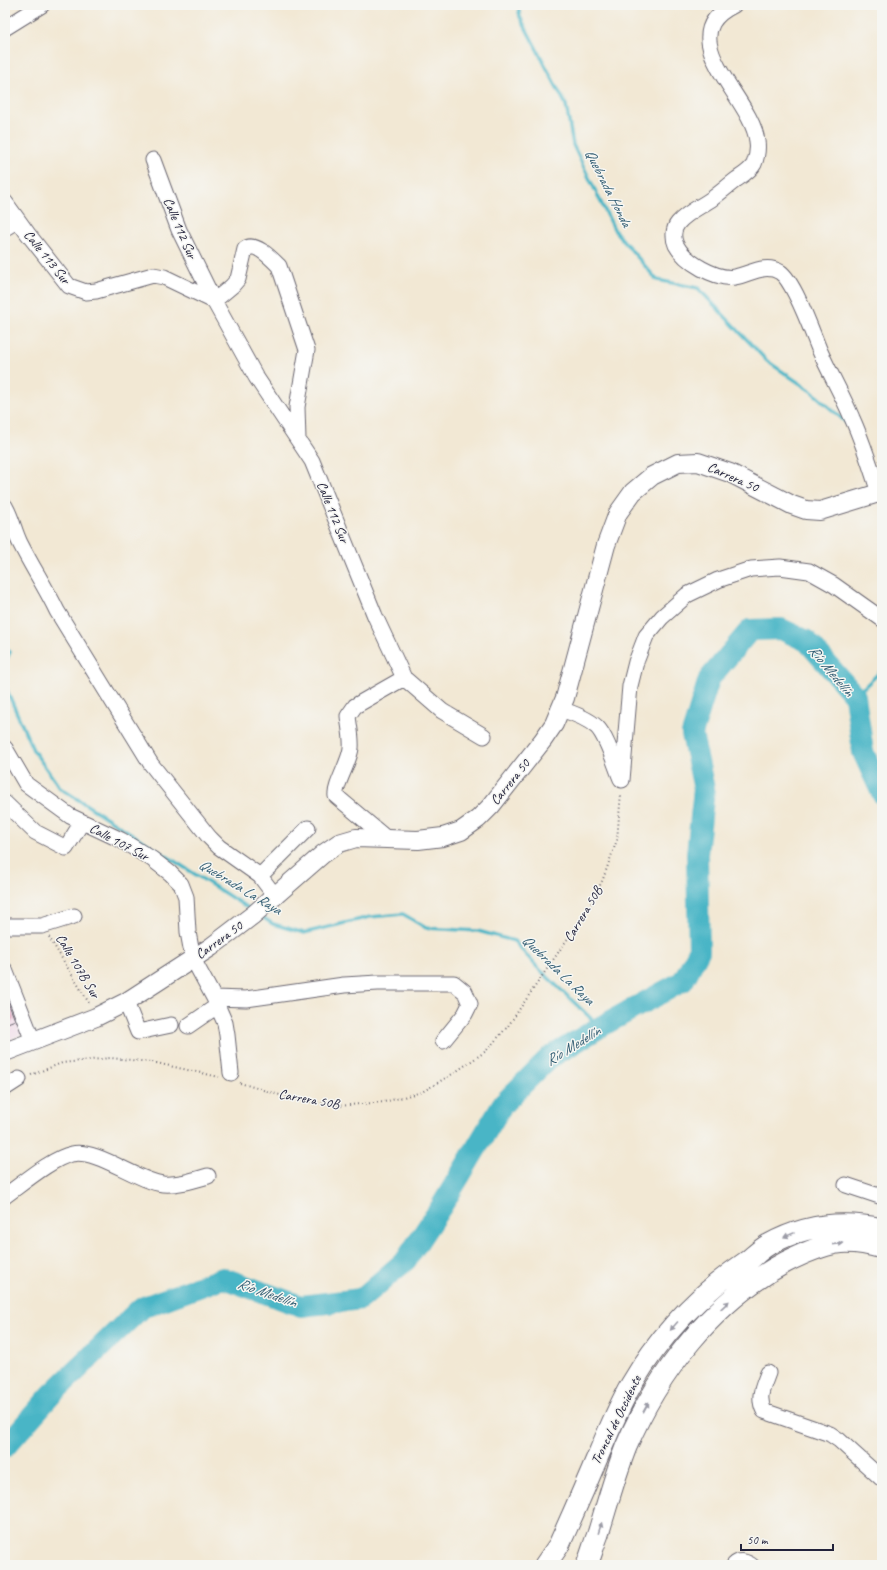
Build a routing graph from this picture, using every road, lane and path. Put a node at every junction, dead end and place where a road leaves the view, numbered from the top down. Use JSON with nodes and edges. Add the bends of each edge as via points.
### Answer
{"nodes":[{"id":1,"x":42,"y":5,"type":"edge"},
{"id":2,"x":734,"y":5,"type":"edge"},
{"id":3,"x":5,"y":28,"type":"edge"},
{"id":4,"x":153,"y":160,"type":"dead end"},
{"id":5,"x":5,"y":202,"type":"edge"},
{"id":6,"x":12,"y":224,"type":"edge"},
{"id":7,"x":214,"y":300,"type":"junction"},
{"id":8,"x":298,"y":440,"type":"junction"},
{"id":9,"x":880,"y":493,"type":"edge"},
{"id":10,"x":5,"y":506,"type":"edge"},
{"id":11,"x":882,"y":619,"type":"edge"},
{"id":12,"x":404,"y":678,"type":"junction"},
{"id":13,"x":560,"y":709,"type":"junction"},
{"id":14,"x":484,"y":736,"type":"dead end"},
{"id":15,"x":5,"y":748,"type":"edge"},
{"id":16,"x":622,"y":780,"type":"junction"},
{"id":17,"x":5,"y":803,"type":"edge"},
{"id":18,"x":82,"y":822,"type":"junction"},
{"id":19,"x":308,"y":828,"type":"dead end"},
{"id":20,"x":386,"y":838,"type":"junction"},
{"id":21,"x":260,"y":876,"type":"junction"},
{"id":22,"x":275,"y":896,"type":"junction"},
{"id":23,"x":74,"y":916,"type":"dead end"},
{"id":24,"x":5,"y":926,"type":"edge"},
{"id":25,"x":42,"y":926,"type":"junction"},
{"id":26,"x":193,"y":959,"type":"junction"},
{"id":27,"x":5,"y":970,"type":"edge"},
{"id":28,"x":126,"y":1002,"type":"junction"},
{"id":29,"x":216,"y":1002,"type":"junction"},
{"id":30,"x":96,"y":1016,"type":"junction"},
{"id":31,"x":171,"y":1026,"type":"dead end"},
{"id":32,"x":188,"y":1026,"type":"dead end"},
{"id":33,"x":33,"y":1041,"type":"junction"},
{"id":34,"x":443,"y":1041,"type":"dead end"},
{"id":35,"x":5,"y":1052,"type":"edge"},
{"id":36,"x":230,"y":1078,"type":"junction"},
{"id":37,"x":19,"y":1079,"type":"joint"},
{"id":38,"x":5,"y":1088,"type":"edge"},
{"id":39,"x":208,"y":1176,"type":"dead end"},
{"id":40,"x":846,"y":1185,"type":"dead end"},
{"id":41,"x":5,"y":1196,"type":"edge"},
{"id":42,"x":882,"y":1197,"type":"edge"},
{"id":43,"x":882,"y":1229,"type":"edge"},
{"id":44,"x":882,"y":1248,"type":"edge"},
{"id":45,"x":768,"y":1373,"type":"dead end"},
{"id":46,"x":882,"y":1479,"type":"edge"},
{"id":47,"x":545,"y":1565,"type":"edge"},
{"id":48,"x":587,"y":1565,"type":"edge"},
{"id":49,"x":734,"y":1565,"type":"edge"},
{"id":50,"x":752,"y":1565,"type":"edge"}],
"edges":[{"from":1,"to":3,"type":"street"},
{"from":2,"to":9,"type":"street","via":[[718,15],[712,23],[709,46],[716,64],[754,127],[757,153],[754,164],[746,172],[677,224],[674,240],[687,258],[712,274],[734,277],[756,270],[772,269],[781,273],[787,280],[852,418]]},
{"from":4,"to":7,"type":"street","name":"Calle 112 Sur","via":[[179,230]]},
{"from":5,"to":6,"type":"street","name":"Calle 113 Sur"},
{"from":6,"to":7,"type":"street","name":"Calle 113 Sur","via":[[69,286],[86,292],[153,276],[164,277]]},
{"from":7,"to":8,"type":"street","name":"Calle 112 Sur","via":[[256,377]]},
{"from":7,"to":8,"type":"street","via":[[238,279],[245,249],[248,247],[254,247],[279,266],[307,350],[297,407]]},
{"from":8,"to":12,"type":"street","name":"Calle 112 Sur","via":[[312,462],[375,616]]},
{"from":9,"to":13,"type":"main road","name":"Carrera 50","via":[[820,511],[806,510],[792,506],[730,473],[698,462],[678,463],[652,476],[633,492],[618,514],[606,545]]},
{"from":10,"to":21,"type":"street","via":[[19,542],[46,587],[57,612],[151,764],[209,838],[219,848]]},
{"from":11,"to":16,"type":"street","via":[[834,585],[809,571],[780,567],[751,569],[718,580],[687,595],[662,617],[646,636],[636,662],[630,686]]},
{"from":12,"to":14,"type":"street","via":[[442,711]]},
{"from":12,"to":20,"type":"street","via":[[350,711],[348,716],[351,747],[336,791],[336,796]]},
{"from":13,"to":16,"type":"street","via":[[580,716],[597,728],[604,737]]},
{"from":13,"to":20,"type":"main road","name":"Carrera 50","via":[[543,740],[491,806],[461,831],[443,837],[418,840]]},
{"from":15,"to":18,"type":"street","name":"Calle 107 Sur","via":[[26,784]]},
{"from":16,"to":36,"type":"path","name":"Carrera 50B","via":[[617,840],[590,906],[508,1026],[486,1051],[422,1092],[384,1102],[338,1106],[293,1099]]},
{"from":17,"to":18,"type":"street","via":[[35,832],[66,848]]},
{"from":18,"to":26,"type":"street","name":"Calle 107 Sur","via":[[121,840],[164,868],[181,884],[186,897]]},
{"from":19,"to":21,"type":"street"},
{"from":20,"to":22,"type":"main road","name":"Carrera 50","via":[[356,838],[339,843]]},
{"from":21,"to":22,"type":"street"},
{"from":22,"to":26,"type":"main road","name":"Carrera 50"},
{"from":23,"to":25,"type":"street"},
{"from":24,"to":25,"type":"street"},
{"from":25,"to":30,"type":"path","name":"Calle 107B Sur"},
{"from":26,"to":28,"type":"main road","name":"Carrera 50"},
{"from":26,"to":29,"type":"street","name":"Calle 107 Sur"},
{"from":27,"to":33,"type":"street"},
{"from":28,"to":30,"type":"main road","name":"Carrera 50"},
{"from":28,"to":31,"type":"street","via":[[138,1032]]},
{"from":29,"to":32,"type":"street"},
{"from":29,"to":34,"type":"street","via":[[344,985],[454,983],[465,992],[470,1004],[466,1014]]},
{"from":29,"to":36,"type":"street","name":"Calle 107 Sur","via":[[225,1023]]},
{"from":30,"to":33,"type":"main road","name":"Carrera 50"},
{"from":33,"to":35,"type":"main road","name":"Carrera 50"},
{"from":36,"to":37,"type":"path","name":"Carrera 50B","via":[[152,1062],[110,1058],[62,1063]]},
{"from":37,"to":38,"type":"street"},
{"from":39,"to":41,"type":"street","via":[[179,1184],[162,1184],[100,1158],[74,1153],[45,1168]]},
{"from":40,"to":42,"type":"street"},
{"from":43,"to":47,"type":"highway","name":"Troncal de Occidente","one_way":true,"via":[[850,1224],[826,1225],[786,1236],[732,1270],[682,1316],[642,1367],[631,1386],[559,1545]]},
{"from":48,"to":44,"type":"highway","name":"Troncal de Occidente","one_way":true,"via":[[626,1448],[637,1424],[669,1371],[722,1308],[746,1287],[773,1270],[816,1249],[838,1243],[866,1244]]},
{"from":45,"to":46,"type":"street","via":[[760,1398],[764,1411],[830,1434]]},
{"from":49,"to":50,"type":"street","via":[[744,1561]]}]}
